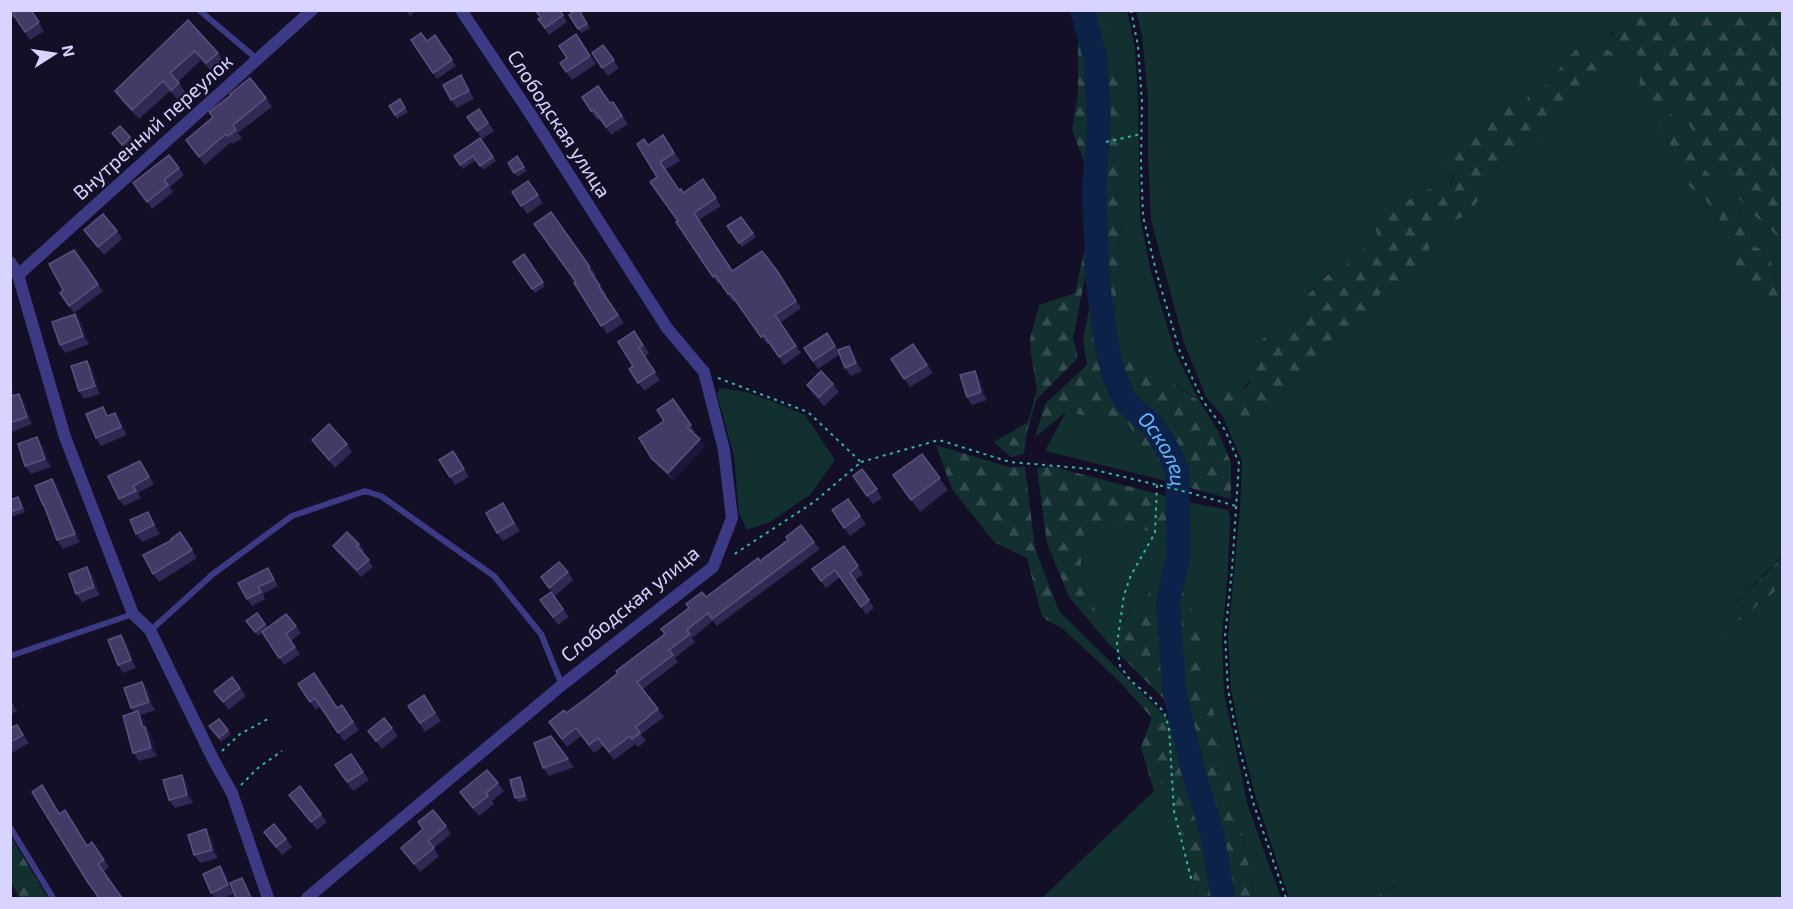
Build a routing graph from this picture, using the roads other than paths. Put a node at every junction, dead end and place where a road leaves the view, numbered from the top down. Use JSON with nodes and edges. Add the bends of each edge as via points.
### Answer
{"nodes":[{"id":1,"x":199,"y":10,"type":"edge"},
{"id":2,"x":312,"y":10,"type":"edge"},
{"id":3,"x":461,"y":10,"type":"edge"},
{"id":4,"x":257,"y":59,"type":"junction"},
{"id":5,"x":10,"y":262,"type":"edge"},
{"id":6,"x":18,"y":274,"type":"junction"},
{"id":7,"x":133,"y":614,"type":"junction"},
{"id":8,"x":150,"y":630,"type":"junction"},
{"id":9,"x":10,"y":656,"type":"edge"},
{"id":10,"x":562,"y":685,"type":"junction"},
{"id":11,"x":10,"y":827,"type":"edge"},
{"id":12,"x":53,"y":898,"type":"edge"},
{"id":13,"x":268,"y":898,"type":"edge"},
{"id":14,"x":308,"y":898,"type":"edge"}],
"edges":[{"from":1,"to":4,"type":"lane","name":"Внутренний переулок"},
{"from":2,"to":4,"type":"street"},
{"from":3,"to":10,"type":"street","name":"Слободская улица","via":[[667,328],[704,372],[724,450],[732,518],[713,567]]},
{"from":4,"to":6,"type":"street","name":"Внутренний переулок"},
{"from":5,"to":6,"type":"street"},
{"from":6,"to":7,"type":"street","via":[[65,437]]},
{"from":7,"to":8,"type":"street"},
{"from":7,"to":9,"type":"lane"},
{"from":8,"to":10,"type":"lane","via":[[213,574],[292,516],[364,491],[381,496],[494,576],[541,634]]},
{"from":8,"to":13,"type":"street","via":[[232,793]]},
{"from":10,"to":14,"type":"street","name":"Слободская улица"},
{"from":11,"to":12,"type":"lane"}]}
